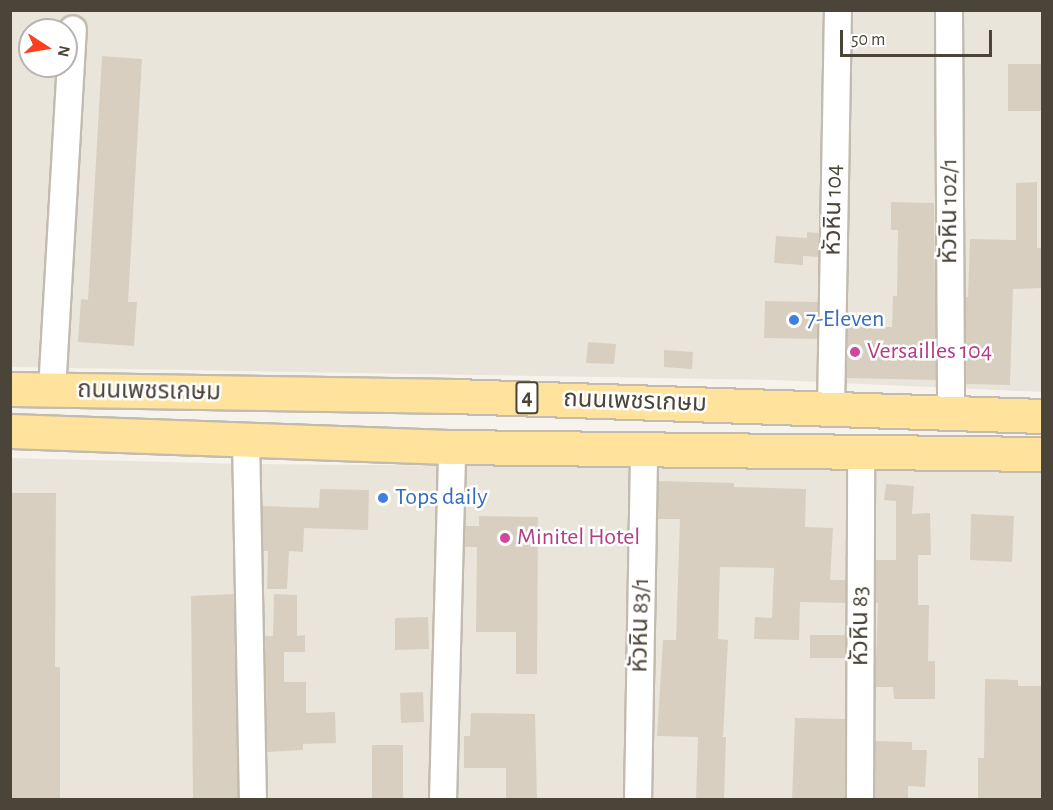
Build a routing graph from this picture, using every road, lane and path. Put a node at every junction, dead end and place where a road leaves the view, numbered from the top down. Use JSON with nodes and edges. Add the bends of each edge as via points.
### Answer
{"nodes":[{"id":1,"x":838,"y":10,"type":"edge"},
{"id":2,"x":949,"y":10,"type":"edge"},
{"id":3,"x":70,"y":78,"type":"edge"},
{"id":4,"x":10,"y":389,"type":"edge"},
{"id":5,"x":52,"y":391,"type":"junction"},
{"id":6,"x":454,"y":396,"type":"junction"},
{"id":7,"x":506,"y":397,"type":"junction"},
{"id":8,"x":831,"y":410,"type":"junction"},
{"id":9,"x":951,"y":412,"type":"junction"},
{"id":10,"x":1042,"y":416,"type":"edge"},
{"id":11,"x":10,"y":431,"type":"edge"},
{"id":12,"x":246,"y":438,"type":"junction"},
{"id":13,"x":452,"y":447,"type":"junction"},
{"id":14,"x":503,"y":447,"type":"junction"},
{"id":15,"x":644,"y":450,"type":"junction"},
{"id":16,"x":861,"y":453,"type":"junction"},
{"id":17,"x":1042,"y":454,"type":"edge"},
{"id":18,"x":253,"y":800,"type":"edge"},
{"id":19,"x":443,"y":800,"type":"edge"},
{"id":20,"x":638,"y":800,"type":"edge"},
{"id":21,"x":860,"y":800,"type":"edge"}],
"edges":[{"from":1,"to":8,"type":"street","name":"หัวหิน 104"},
{"from":2,"to":9,"type":"street","name":"หัวหิน 102/1"},
{"from":3,"to":5,"type":"street"},
{"from":4,"to":5,"type":"main road","name":"ถนนเพชรเกษม","number":"4"},
{"from":5,"to":6,"type":"main road","name":"ถนนเพชรเกษม","number":"4"},
{"from":6,"to":7,"type":"main road","name":"ถนนเพชรเกษม","number":"4"},
{"from":6,"to":13,"type":"main road"},
{"from":7,"to":8,"type":"main road","name":"ถนนเพชรเกษม","number":"4"},
{"from":7,"to":14,"type":"main road"},
{"from":8,"to":9,"type":"main road","name":"ถนนเพชรเกษม","number":"4"},
{"from":9,"to":10,"type":"main road","name":"ถนนเพชรเกษม","number":"4"},
{"from":11,"to":12,"type":"main road","name":"ถนนเพชรเกษม","number":"4"},
{"from":12,"to":13,"type":"main road","name":"ถนนเพชรเกษม","number":"4"},
{"from":12,"to":18,"type":"street"},
{"from":13,"to":14,"type":"main road","name":"ถนนเพชรเกษม","number":"4"},
{"from":13,"to":19,"type":"street"},
{"from":14,"to":15,"type":"main road","name":"ถนนเพชรเกษม","number":"4"},
{"from":15,"to":16,"type":"main road","name":"ถนนเพชรเกษม","number":"4"},
{"from":15,"to":20,"type":"street","name":"หัวหิน 83/1"},
{"from":16,"to":17,"type":"main road","name":"ถนนเพชรเกษม","number":"4"},
{"from":16,"to":21,"type":"street","name":"หัวหิน 83"}]}
